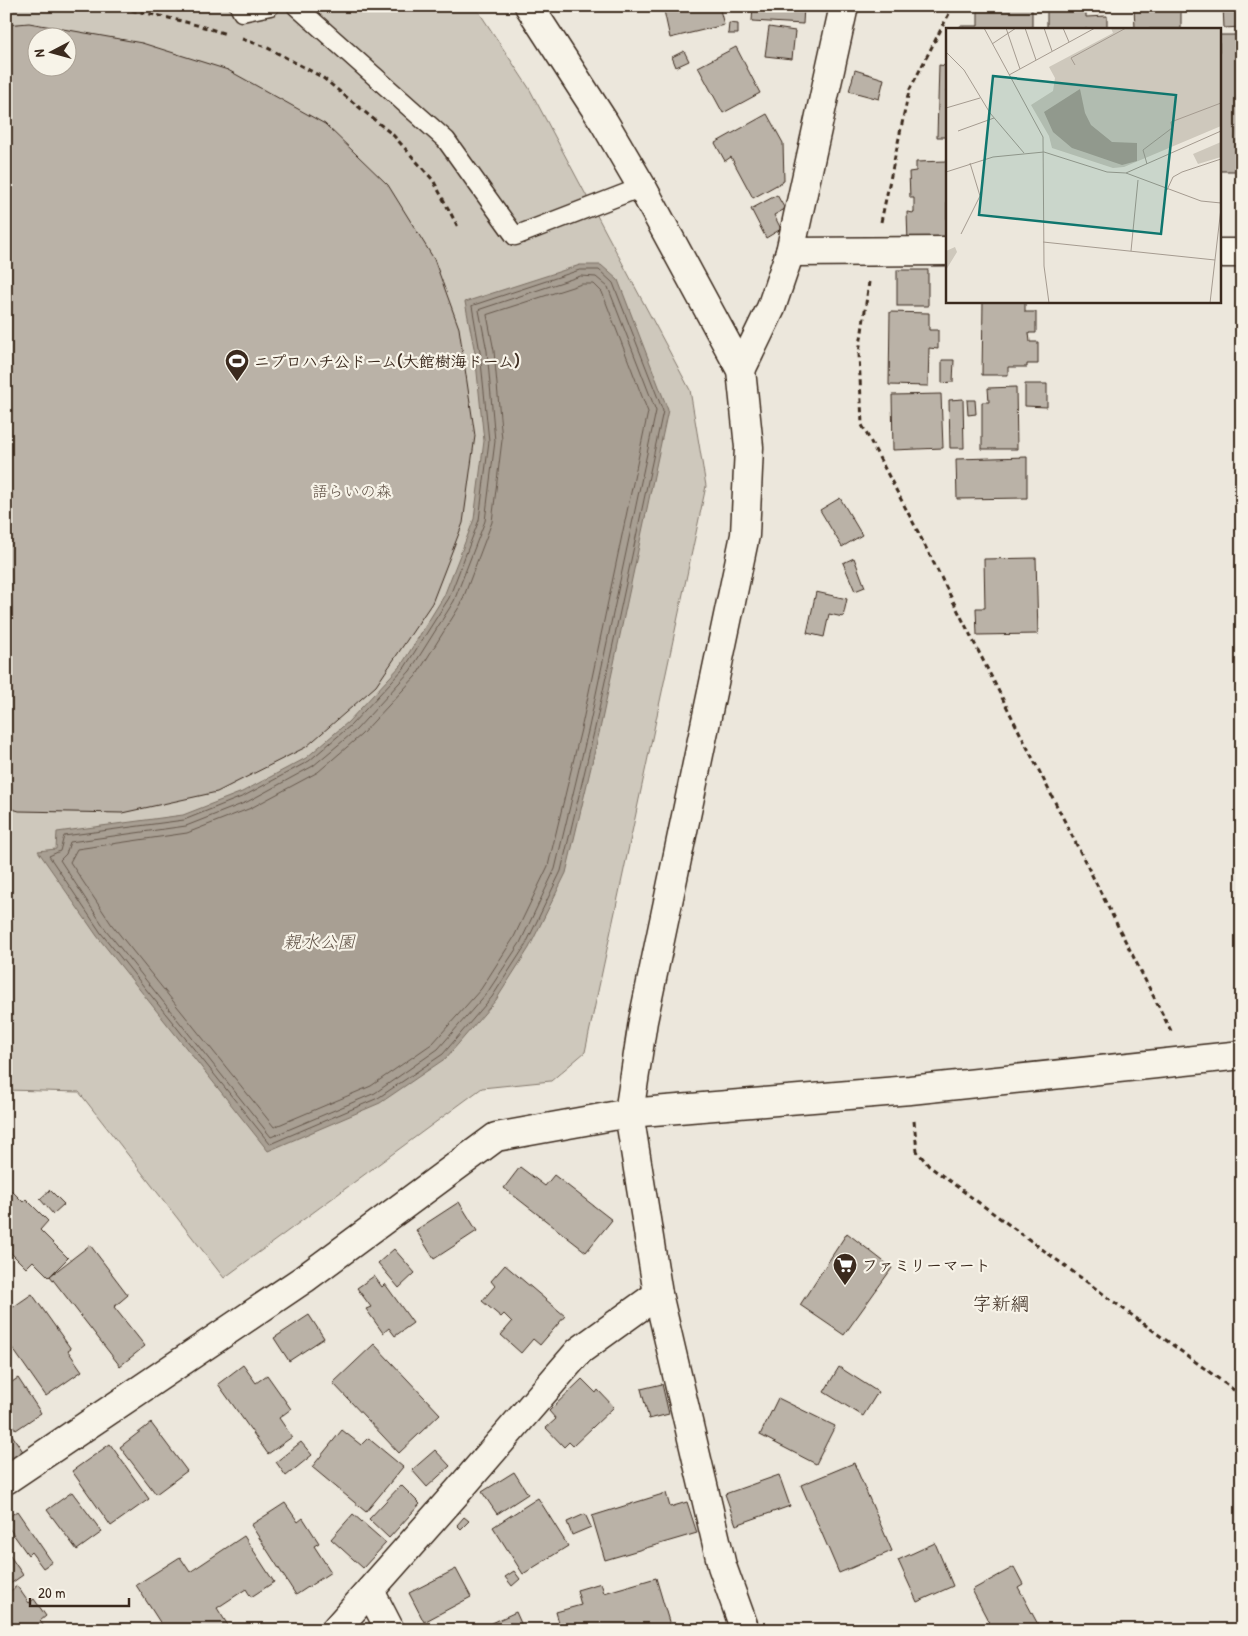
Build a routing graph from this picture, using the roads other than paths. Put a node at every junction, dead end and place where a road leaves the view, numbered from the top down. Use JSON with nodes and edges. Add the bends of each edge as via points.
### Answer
{"nodes":[{"id":1,"x":239,"y":6,"type":"edge"},
{"id":2,"x":270,"y":6,"type":"edge"},
{"id":3,"x":296,"y":6,"type":"edge"},
{"id":4,"x":529,"y":6,"type":"edge"},
{"id":5,"x":844,"y":6,"type":"edge"},
{"id":6,"x":642,"y":187,"type":"junction"},
{"id":7,"x":946,"y":251,"type":"edge"},
{"id":8,"x":790,"y":252,"type":"junction"},
{"id":9,"x":1220,"y":253,"type":"edge"},
{"id":10,"x":1242,"y":253,"type":"edge"},
{"id":11,"x":741,"y":370,"type":"junction"},
{"id":12,"x":1242,"y":1055,"type":"edge"},
{"id":13,"x":630,"y":1113,"type":"junction"},
{"id":14,"x":658,"y":1294,"type":"junction"},
{"id":15,"x":6,"y":1480,"type":"edge"},
{"id":16,"x":370,"y":1591,"type":"junction"},
{"id":17,"x":336,"y":1630,"type":"edge"},
{"id":18,"x":390,"y":1630,"type":"edge"},
{"id":19,"x":745,"y":1630,"type":"edge"}],
"edges":[{"from":1,"to":2,"type":"lane","via":[[242,12]]},
{"from":3,"to":6,"type":"lane","via":[[446,140],[515,236]]},
{"from":4,"to":6,"type":"street"},
{"from":5,"to":8,"type":"street"},
{"from":6,"to":11,"type":"street"},
{"from":7,"to":8,"type":"street"},
{"from":8,"to":11,"type":"street","via":[[771,308]]},
{"from":9,"to":10,"type":"street"},
{"from":11,"to":13,"type":"street","via":[[749,447],[745,535],[643,1021]]},
{"from":12,"to":13,"type":"street","via":[[910,1090]]},
{"from":13,"to":14,"type":"street"},
{"from":13,"to":15,"type":"street","via":[[496,1137],[304,1279]]},
{"from":14,"to":16,"type":"street","via":[[579,1351]]},
{"from":14,"to":19,"type":"street","via":[[722,1566]]},
{"from":16,"to":17,"type":"street"},
{"from":16,"to":18,"type":"street"}]}
